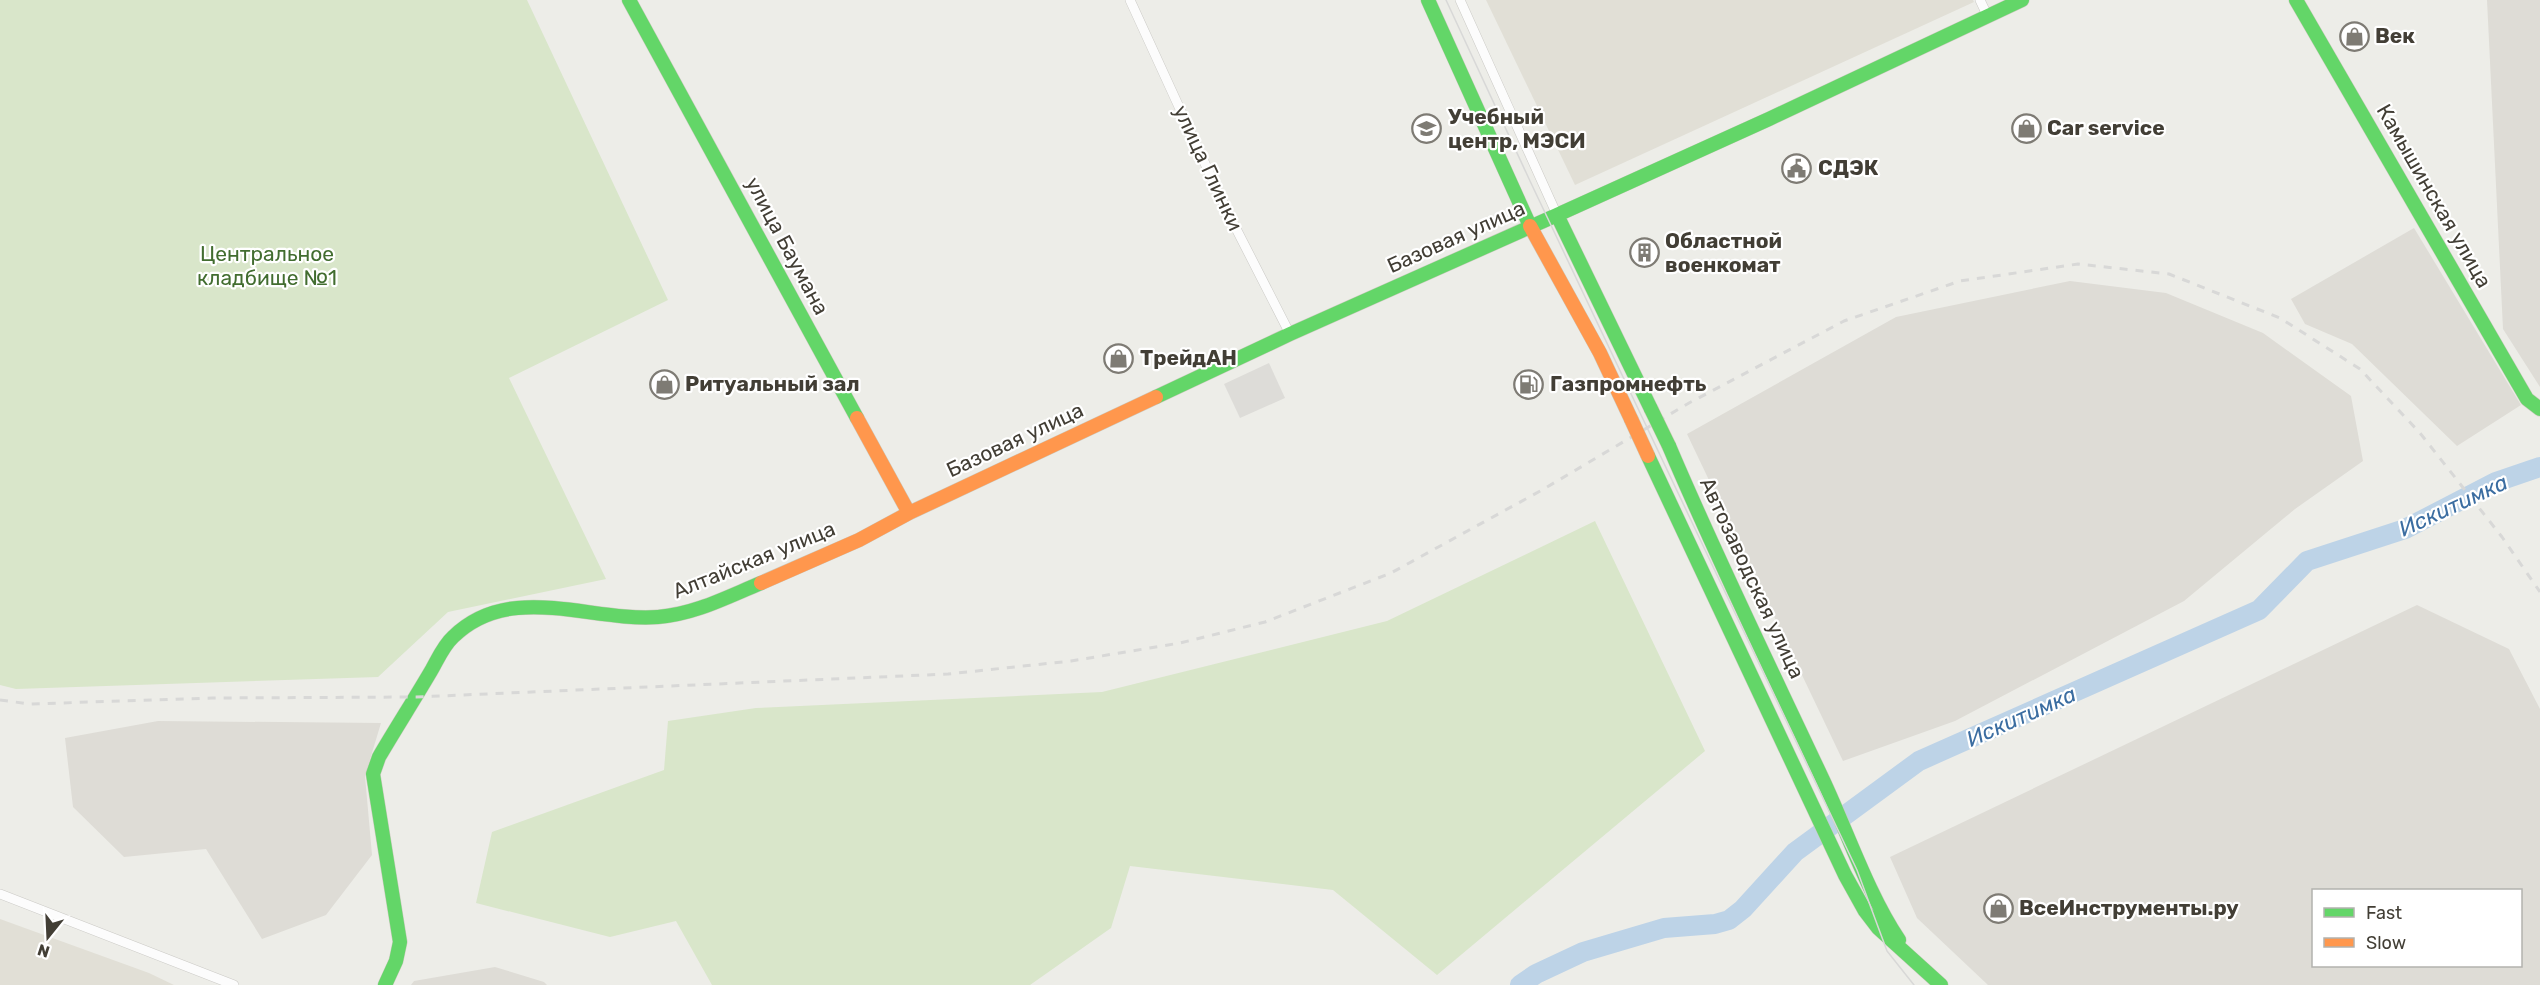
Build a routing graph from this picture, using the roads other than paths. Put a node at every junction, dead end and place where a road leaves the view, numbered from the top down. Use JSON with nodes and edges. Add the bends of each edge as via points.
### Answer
{"nodes":[{"id":1,"x":629,"y":0,"type":"edge"},
{"id":2,"x":1130,"y":0,"type":"edge"},
{"id":3,"x":1428,"y":0,"type":"edge"},
{"id":4,"x":1460,"y":0,"type":"edge"},
{"id":5,"x":1980,"y":0,"type":"edge"},
{"id":6,"x":2022,"y":0,"type":"edge"},
{"id":7,"x":2296,"y":0,"type":"edge"},
{"id":8,"x":1988,"y":17,"type":"junction"},
{"id":9,"x":1557,"y":215,"type":"junction"},
{"id":10,"x":1530,"y":226,"type":"junction"},
{"id":11,"x":1290,"y":334,"type":"junction"},
{"id":12,"x":2540,"y":409,"type":"edge"},
{"id":13,"x":909,"y":513,"type":"junction"},
{"id":14,"x":0,"y":894,"type":"edge"},
{"id":15,"x":1910,"y":957,"type":"junction"},
{"id":16,"x":234,"y":985,"type":"edge"},
{"id":17,"x":385,"y":985,"type":"edge"},
{"id":18,"x":1941,"y":985,"type":"edge"}],
"edges":[{"from":1,"to":13,"type":"main road","name":"улица Баумана"},
{"from":2,"to":11,"type":"street","name":"улица Глинки","via":[[1224,205]]},
{"from":3,"to":10,"type":"main road","name":"Автозаводская улица"},
{"from":4,"to":9,"type":"street"},
{"from":5,"to":8,"type":"street"},
{"from":6,"to":8,"type":"main road","name":"Базовая улица"},
{"from":7,"to":12,"type":"main road","name":"Камышинская улица","via":[[2527,399]]},
{"from":8,"to":9,"type":"main road","name":"Базовая улица"},
{"from":9,"to":10,"type":"main road","name":"Базовая улица"},
{"from":9,"to":15,"type":"main road","name":"Автозаводская улица","bridge":true,"via":[[1669,446],[1884,918]]},
{"from":10,"to":11,"type":"main road","name":"Базовая улица"},
{"from":10,"to":15,"type":"main road","name":"Автозаводская улица","bridge":true,"via":[[1600,353],[1845,875],[1878,928]]},
{"from":11,"to":13,"type":"main road","name":"Базовая улица"},
{"from":13,"to":17,"type":"main road","name":"Алтайская улица","via":[[859,540],[691,613],[639,618],[537,606],[507,608],[464,625],[451,638],[379,756],[373,774],[400,942]]},
{"from":14,"to":16,"type":"street"},
{"from":15,"to":18,"type":"main road","name":"Автозаводская улица"}]}
